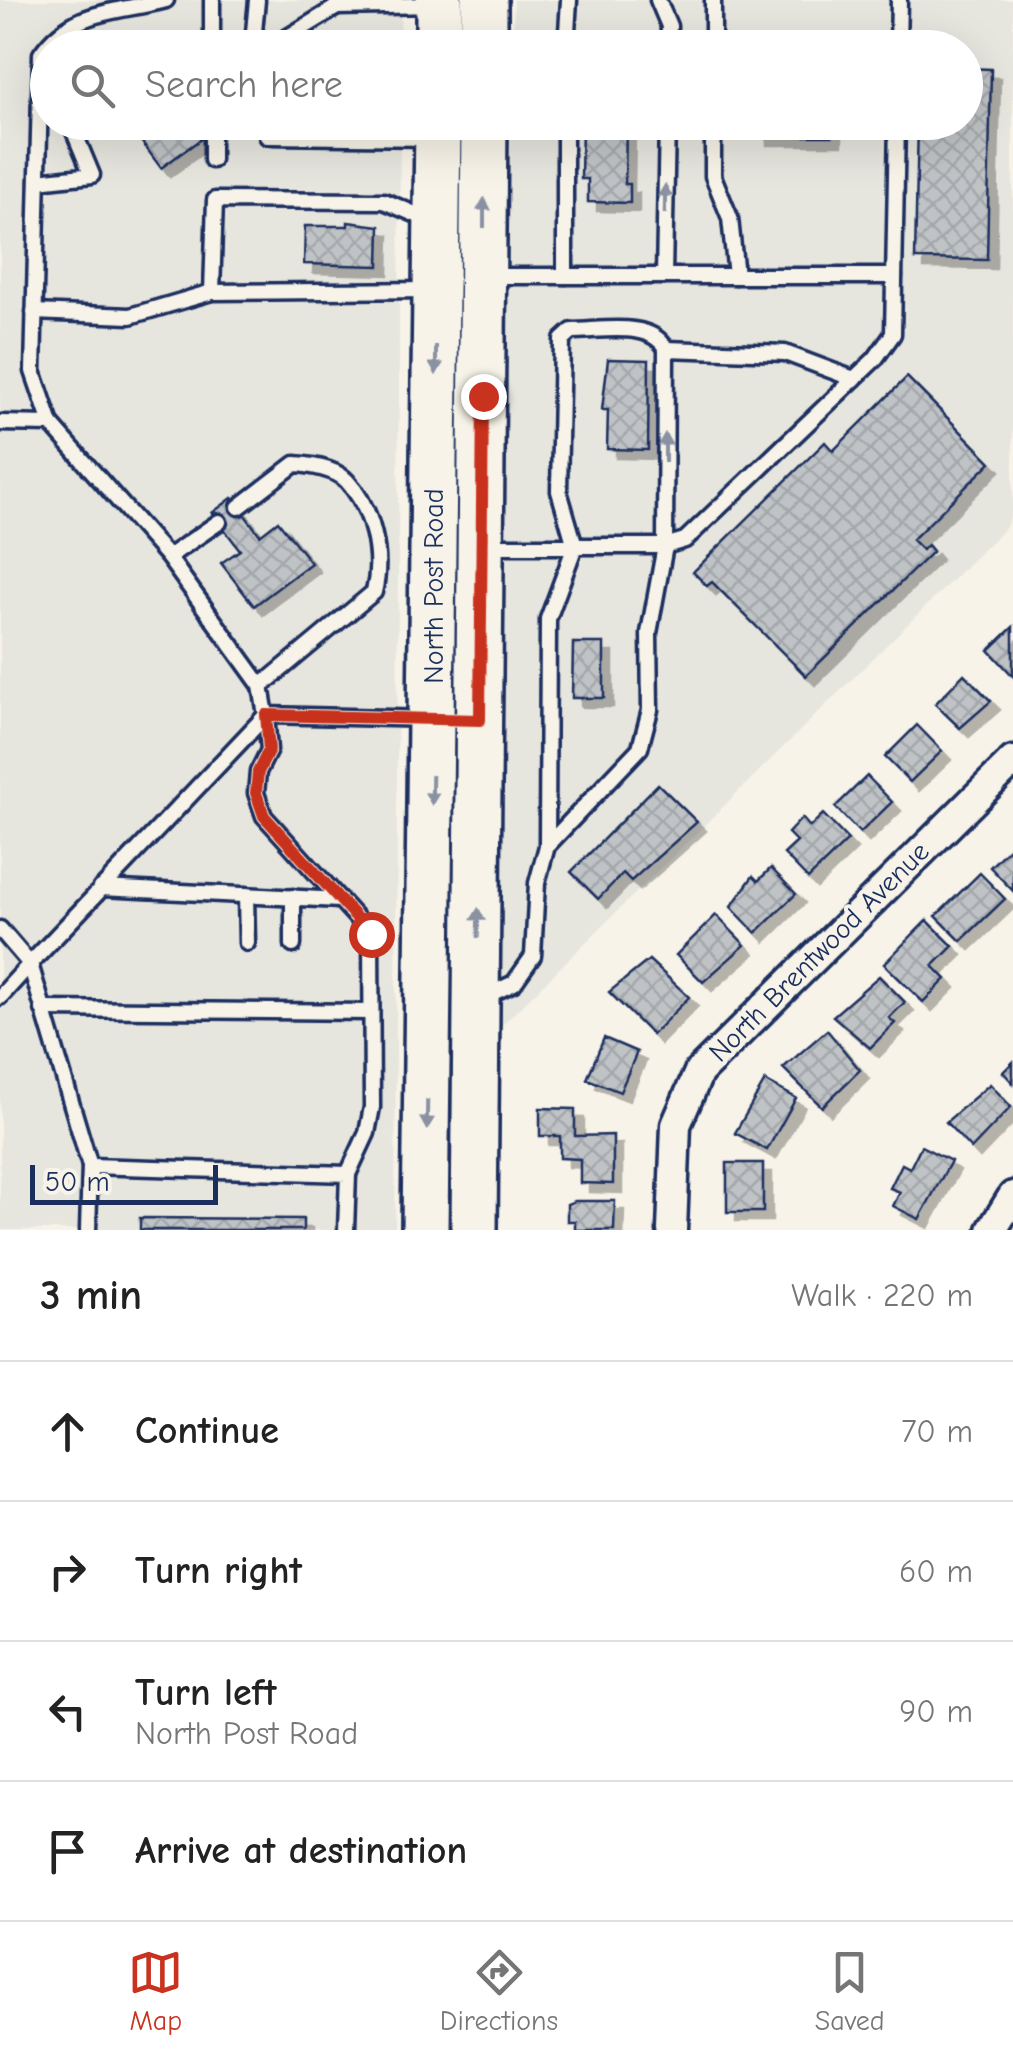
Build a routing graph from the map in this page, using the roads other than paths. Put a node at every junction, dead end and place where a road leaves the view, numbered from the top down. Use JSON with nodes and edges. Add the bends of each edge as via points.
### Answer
{"nodes":[{"id":1,"x":166,"y":0,"type":"edge"},
{"id":2,"x":212,"y":0,"type":"edge"},
{"id":3,"x":258,"y":0,"type":"edge"},
{"id":4,"x":484,"y":0,"type":"edge"},
{"id":5,"x":569,"y":0,"type":"edge"},
{"id":6,"x":658,"y":0,"type":"edge"},
{"id":7,"x":713,"y":0,"type":"edge"},
{"id":8,"x":899,"y":0,"type":"edge"},
{"id":9,"x":337,"y":3,"type":"edge"},
{"id":10,"x":439,"y":18,"type":"edge"},
{"id":11,"x":62,"y":30,"type":"edge"},
{"id":12,"x":212,"y":30,"type":"edge"},
{"id":13,"x":254,"y":30,"type":"edge"},
{"id":14,"x":296,"y":30,"type":"edge"},
{"id":15,"x":484,"y":30,"type":"edge"},
{"id":16,"x":567,"y":30,"type":"edge"},
{"id":17,"x":668,"y":30,"type":"edge"},
{"id":18,"x":713,"y":30,"type":"edge"},
{"id":19,"x":898,"y":30,"type":"edge"},
{"id":20,"x":42,"y":140,"type":"edge"},
{"id":21,"x":77,"y":140,"type":"edge"},
{"id":22,"x":212,"y":140,"type":"edge"},
{"id":23,"x":438,"y":140,"type":"edge"},
{"id":24,"x":484,"y":140,"type":"edge"},
{"id":25,"x":566,"y":140,"type":"edge"},
{"id":26,"x":666,"y":140,"type":"edge"},
{"id":27,"x":713,"y":140,"type":"edge"},
{"id":28,"x":896,"y":140,"type":"edge"},
{"id":29,"x":212,"y":160,"type":"dead end"},
{"id":30,"x":38,"y":181,"type":"junction"},
{"id":31,"x":438,"y":223,"type":"junction"},
{"id":32,"x":483,"y":276,"type":"junction"},
{"id":33,"x":565,"y":276,"type":"junction"},
{"id":34,"x":664,"y":276,"type":"junction"},
{"id":35,"x":736,"y":276,"type":"junction"},
{"id":36,"x":894,"y":276,"type":"junction"},
{"id":37,"x":437,"y":290,"type":"junction"},
{"id":38,"x":212,"y":292,"type":"junction"},
{"id":39,"x":34,"y":312,"type":"junction"},
{"id":40,"x":666,"y":349,"type":"junction"},
{"id":41,"x":854,"y":379,"type":"junction"},
{"id":42,"x":0,"y":424,"type":"edge"},
{"id":43,"x":51,"y":424,"type":"junction"},
{"id":44,"x":239,"y":507,"type":"dead end"},
{"id":45,"x":219,"y":522,"type":"dead end"},
{"id":46,"x":458,"y":546,"type":"junction"},
{"id":47,"x":576,"y":546,"type":"junction"},
{"id":48,"x":664,"y":546,"type":"junction"},
{"id":49,"x":168,"y":557,"type":"junction"},
{"id":50,"x":262,"y":686,"type":"junction"},
{"id":51,"x":266,"y":715,"type":"junction"},
{"id":52,"x":434,"y":720,"type":"junction"},
{"id":53,"x":480,"y":720,"type":"junction"},
{"id":54,"x":1013,"y":761,"type":"edge"},
{"id":55,"x":548,"y":846,"type":"junction"},
{"id":56,"x":102,"y":888,"type":"junction"},
{"id":57,"x":246,"y":895,"type":"junction"},
{"id":58,"x":293,"y":898,"type":"junction"},
{"id":59,"x":340,"y":900,"type":"junction"},
{"id":60,"x":0,"y":929,"type":"edge"},
{"id":61,"x":247,"y":944,"type":"dead end"},
{"id":62,"x":293,"y":945,"type":"dead end"},
{"id":63,"x":30,"y":964,"type":"junction"},
{"id":64,"x":248,"y":995,"type":"dead end"},
{"id":65,"x":0,"y":997,"type":"edge"},
{"id":66,"x":477,"y":1000,"type":"junction"},
{"id":67,"x":43,"y":1009,"type":"junction"},
{"id":68,"x":248,"y":1011,"type":"junction"},
{"id":69,"x":372,"y":1012,"type":"junction"},
{"id":70,"x":90,"y":1166,"type":"junction"},
{"id":71,"x":348,"y":1174,"type":"junction"},
{"id":72,"x":1013,"y":1196,"type":"edge"},
{"id":73,"x":88,"y":1230,"type":"edge"},
{"id":74,"x":346,"y":1230,"type":"edge"},
{"id":75,"x":425,"y":1230,"type":"edge"},
{"id":76,"x":474,"y":1230,"type":"edge"},
{"id":77,"x":672,"y":1230,"type":"edge"},
{"id":78,"x":992,"y":1230,"type":"edge"}],
"edges":[{"from":1,"to":11,"type":"lane","via":[[98,11]]},
{"from":2,"to":12,"type":"lane"},
{"from":3,"to":13,"type":"lane"},
{"from":4,"to":15,"type":"main road"},
{"from":5,"to":16,"type":"lane"},
{"from":6,"to":17,"type":"lane"},
{"from":7,"to":18,"type":"lane"},
{"from":8,"to":19,"type":"lane"},
{"from":9,"to":10,"type":"lane"},
{"from":9,"to":14,"type":"lane"},
{"from":20,"to":30,"type":"lane"},
{"from":21,"to":30,"type":"lane","via":[[92,175]]},
{"from":22,"to":29,"type":"lane"},
{"from":23,"to":31,"type":"main road","name":"North Post Road"},
{"from":32,"to":24,"type":"main road","name":"North Post Road","one_way":true},
{"from":25,"to":33,"type":"lane"},
{"from":34,"to":26,"type":"lane","one_way":true},
{"from":27,"to":35,"type":"lane","via":[[713,176],[730,218]]},
{"from":28,"to":36,"type":"lane"},
{"from":30,"to":39,"type":"lane"},
{"from":31,"to":37,"type":"main road","name":"North Post Road"},
{"from":31,"to":38,"type":"lane","via":[[384,201],[215,200]]},
{"from":32,"to":33,"type":"lane"},
{"from":32,"to":46,"type":"main road","name":"North Post Road"},
{"from":33,"to":34,"type":"lane"},
{"from":34,"to":35,"type":"lane"},
{"from":35,"to":36,"type":"lane"},
{"from":36,"to":41,"type":"lane","via":[[892,334]]},
{"from":37,"to":38,"type":"lane"},
{"from":37,"to":46,"type":"main road","name":"North Post Road","one_way":true},
{"from":38,"to":39,"type":"lane","via":[[130,316]]},
{"from":39,"to":43,"type":"lane","via":[[33,371]]},
{"from":40,"to":41,"type":"lane","via":[[785,353]]},
{"from":40,"to":47,"type":"lane","via":[[648,332],[572,331],[562,340],[560,491]]},
{"from":48,"to":40,"type":"lane","one_way":true},
{"from":41,"to":48,"type":"lane","via":[[685,540]]},
{"from":42,"to":43,"type":"lane"},
{"from":43,"to":49,"type":"lane"},
{"from":44,"to":50,"type":"lane","via":[[296,464],[345,478],[367,517],[380,571],[374,592]]},
{"from":45,"to":49,"type":"lane"},
{"from":46,"to":47,"type":"lane"},
{"from":46,"to":52,"type":"main road","name":"North Post Road"},
{"from":46,"to":53,"type":"main road","name":"North Post Road"},
{"from":47,"to":48,"type":"lane"},
{"from":47,"to":55,"type":"lane","via":[[548,619]]},
{"from":48,"to":55,"type":"lane","via":[[649,634],[650,710],[640,748]]},
{"from":49,"to":50,"type":"lane"},
{"from":50,"to":51,"type":"lane"},
{"from":51,"to":52,"type":"lane"},
{"from":51,"to":56,"type":"lane"},
{"from":51,"to":59,"type":"lane","via":[[269,750],[256,793],[264,816]]},
{"from":52,"to":53,"type":"lane"},
{"from":52,"to":75,"type":"main road","name":"North Post Road","one_way":true},
{"from":66,"to":53,"type":"main road","name":"North Post Road","one_way":true},
{"from":54,"to":77,"type":"street","name":"North Brentwood Avenue","via":[[698,1072],[676,1125]]},
{"from":55,"to":66,"type":"lane","via":[[537,883],[533,956],[514,983]]},
{"from":56,"to":57,"type":"lane"},
{"from":56,"to":63,"type":"lane"},
{"from":57,"to":58,"type":"lane"},
{"from":57,"to":61,"type":"lane"},
{"from":58,"to":59,"type":"lane"},
{"from":58,"to":62,"type":"lane"},
{"from":59,"to":69,"type":"lane","via":[[371,934]]},
{"from":60,"to":63,"type":"lane"},
{"from":63,"to":65,"type":"lane"},
{"from":63,"to":67,"type":"lane"},
{"from":64,"to":68,"type":"lane"},
{"from":66,"to":76,"type":"main road","name":"North Post Road"},
{"from":67,"to":68,"type":"lane"},
{"from":67,"to":70,"type":"lane"},
{"from":68,"to":69,"type":"lane","via":[[292,1003]]},
{"from":69,"to":71,"type":"lane","via":[[372,1107],[368,1133]]},
{"from":70,"to":71,"type":"lane"},
{"from":70,"to":73,"type":"lane"},
{"from":71,"to":74,"type":"lane"},
{"from":72,"to":78,"type":"street"}]}
